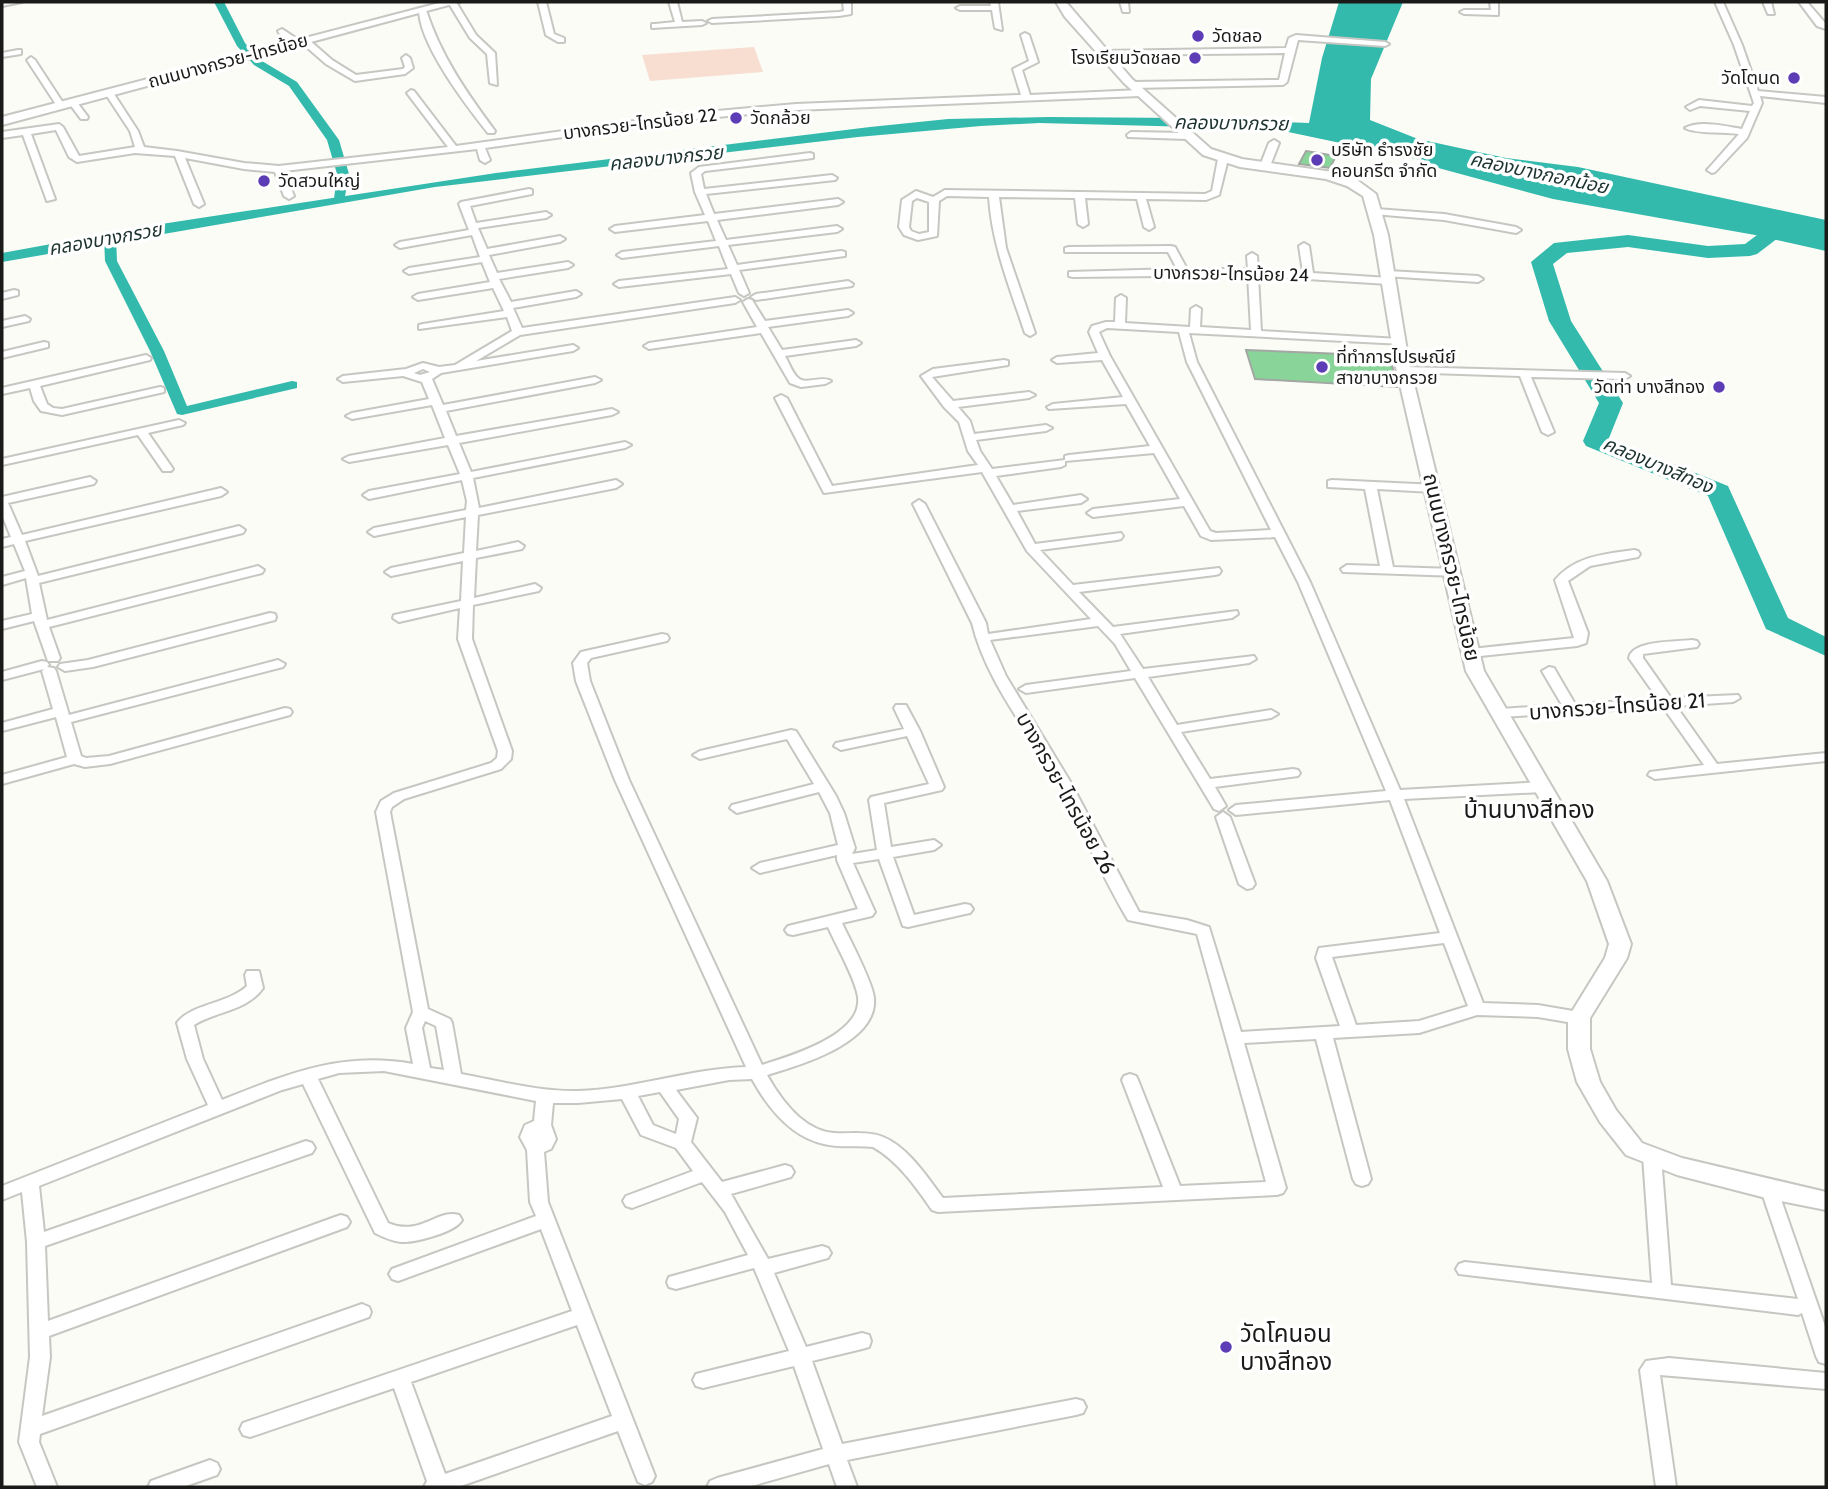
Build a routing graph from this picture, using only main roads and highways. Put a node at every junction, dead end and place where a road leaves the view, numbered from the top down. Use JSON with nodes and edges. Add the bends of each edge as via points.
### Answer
{"nodes":[{"id":1,"x":453,"y":2,"type":"edge"},
{"id":2,"x":1061,"y":2,"type":"edge"},
{"id":3,"x":428,"y":6,"type":"edge"},
{"id":4,"x":2,"y":121,"type":"edge"},
{"id":5,"x":1826,"y":1201,"type":"edge"}],
"edges":[{"from":1,"to":3,"type":"main road","name":"ถนนบางกรวย-ไทรน้อย"},
{"from":2,"to":5,"type":"main road","name":"ถนนบางกรวย-ไทรน้อย","via":[[1136,89],[1207,152],[1223,159],[1315,172],[1352,183],[1369,194],[1475,670],[1597,881],[1620,944],[1579,1018],[1579,1049],[1589,1082],[1634,1149],[1770,1190]]},
{"from":3,"to":4,"type":"main road","name":"ถนนบางกรวย-ไทรน้อย"}]}
